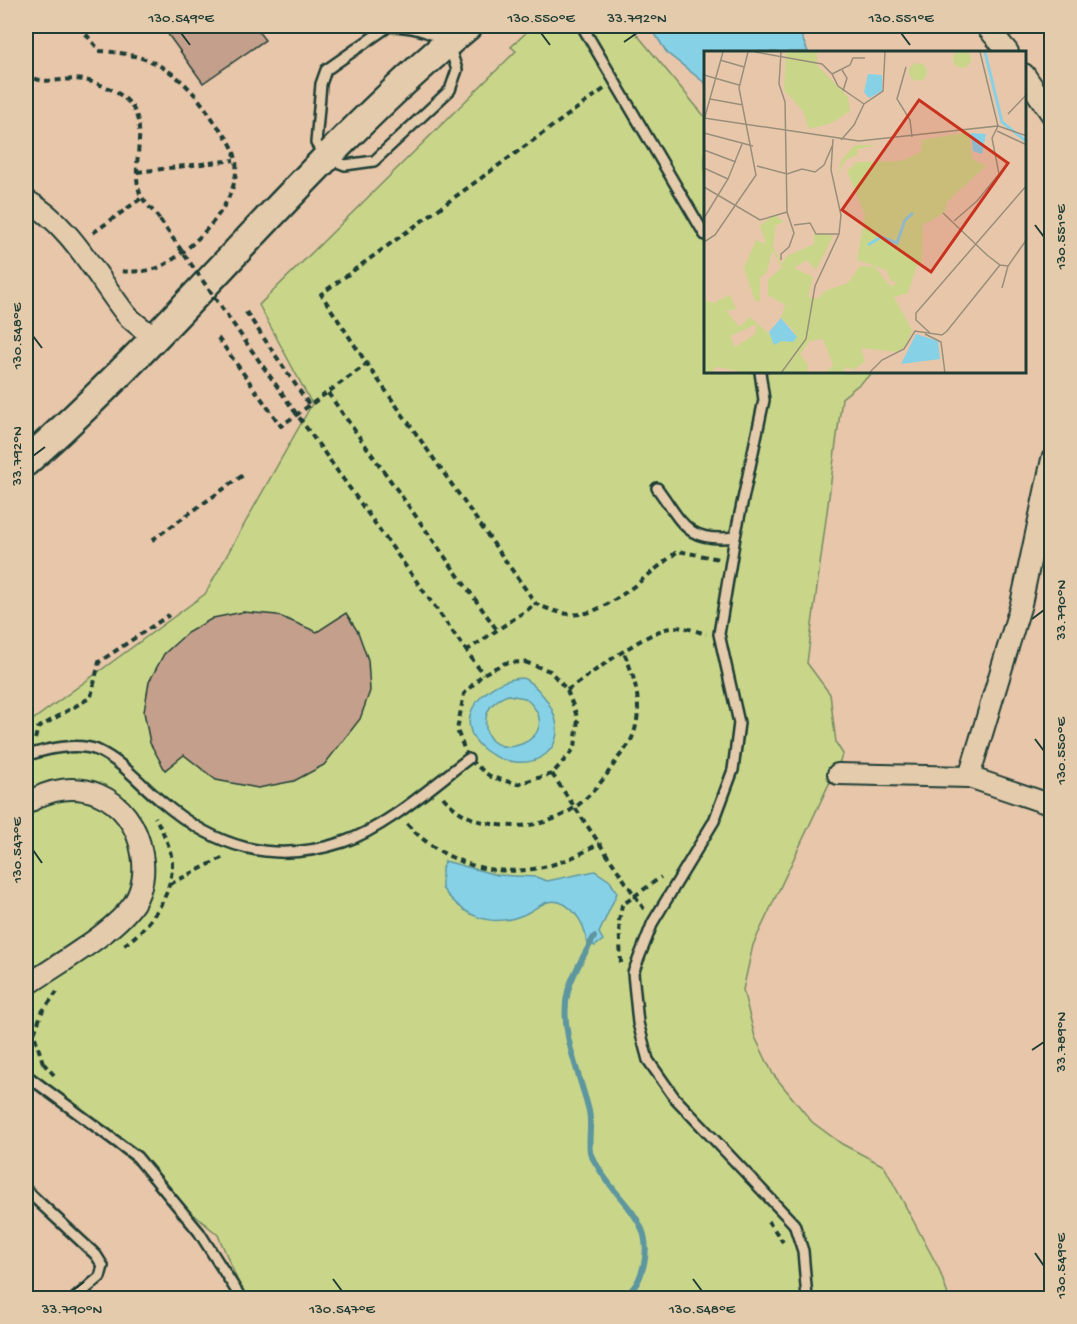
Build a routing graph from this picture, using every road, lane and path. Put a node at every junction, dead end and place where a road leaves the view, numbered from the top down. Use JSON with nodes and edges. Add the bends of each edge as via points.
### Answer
{"nodes":[{"id":1,"x":79,"y":26,"type":"edge"},
{"id":2,"x":582,"y":26,"type":"edge"},
{"id":3,"x":986,"y":26,"type":"edge"},
{"id":4,"x":458,"y":34,"type":"edge"},
{"id":5,"x":1007,"y":51,"type":"edge"},
{"id":6,"x":26,"y":73,"type":"edge"},
{"id":7,"x":1026,"y":77,"type":"edge"},
{"id":8,"x":614,"y":81,"type":"junction"},
{"id":9,"x":1052,"y":115,"type":"edge"},
{"id":10,"x":325,"y":157,"type":"junction"},
{"id":11,"x":234,"y":160,"type":"junction"},
{"id":12,"x":137,"y":172,"type":"junction"},
{"id":13,"x":143,"y":197,"type":"junction"},
{"id":14,"x":26,"y":200,"type":"edge"},
{"id":15,"x":704,"y":233,"type":"edge"},
{"id":16,"x":75,"y":246,"type":"junction"},
{"id":17,"x":96,"y":270,"type":"junction"},
{"id":18,"x":246,"y":312,"type":"dead end"},
{"id":19,"x":153,"y":337,"type":"junction"},
{"id":20,"x":218,"y":338,"type":"dead end"},
{"id":21,"x":367,"y":364,"type":"junction"},
{"id":22,"x":760,"y":374,"type":"edge"},
{"id":23,"x":328,"y":393,"type":"junction"},
{"id":24,"x":310,"y":405,"type":"junction"},
{"id":25,"x":297,"y":415,"type":"junction"},
{"id":26,"x":1052,"y":459,"type":"edge"},
{"id":27,"x":26,"y":462,"type":"edge"},
{"id":28,"x":246,"y":474,"type":"dead end"},
{"id":29,"x":657,"y":488,"type":"dead end"},
{"id":30,"x":735,"y":537,"type":"junction"},
{"id":31,"x":152,"y":540,"type":"dead end"},
{"id":32,"x":730,"y":561,"type":"junction"},
{"id":33,"x":536,"y":604,"type":"junction"},
{"id":34,"x":169,"y":615,"type":"dead end"},
{"id":35,"x":497,"y":630,"type":"junction"},
{"id":36,"x":704,"y":634,"type":"junction"},
{"id":37,"x":720,"y":638,"type":"junction"},
{"id":38,"x":708,"y":645,"type":"dead end"},
{"id":39,"x":466,"y":651,"type":"junction"},
{"id":40,"x":624,"y":653,"type":"junction"},
{"id":41,"x":483,"y":674,"type":"junction"},
{"id":42,"x":567,"y":690,"type":"junction"},
{"id":43,"x":28,"y":755,"type":"edge"},
{"id":44,"x":468,"y":759,"type":"junction"},
{"id":45,"x":552,"y":774,"type":"junction"},
{"id":46,"x":838,"y":774,"type":"dead end"},
{"id":47,"x":969,"y":777,"type":"junction"},
{"id":48,"x":432,"y":786,"type":"junction"},
{"id":49,"x":26,"y":804,"type":"edge"},
{"id":50,"x":1052,"y":805,"type":"edge"},
{"id":51,"x":574,"y":807,"type":"junction"},
{"id":52,"x":149,"y":810,"type":"dead end"},
{"id":53,"x":396,"y":812,"type":"junction"},
{"id":54,"x":599,"y":843,"type":"junction"},
{"id":55,"x":669,"y":868,"type":"dead end"},
{"id":56,"x":635,"y":896,"type":"junction"},
{"id":57,"x":652,"y":922,"type":"junction"},
{"id":58,"x":115,"y":952,"type":"dead end"},
{"id":59,"x":26,"y":986,"type":"edge"},
{"id":60,"x":61,"y":989,"type":"dead end"},
{"id":61,"x":43,"y":1063,"type":"dead end"},
{"id":62,"x":26,"y":1075,"type":"edge"},
{"id":63,"x":26,"y":1190,"type":"edge"},
{"id":64,"x":75,"y":1299,"type":"edge"},
{"id":65,"x":241,"y":1299,"type":"edge"},
{"id":66,"x":807,"y":1299,"type":"edge"}],
"edges":[{"from":1,"to":11,"type":"path","via":[[100,51],[128,52],[156,62],[183,81],[234,152]]},
{"from":2,"to":8,"type":"lane"},
{"from":3,"to":5,"type":"street"},
{"from":4,"to":10,"type":"street","via":[[383,99]]},
{"from":4,"to":10,"type":"lane","via":[[457,70],[450,90],[374,161],[345,165]]},
{"from":4,"to":10,"type":"lane","via":[[388,26],[326,70],[321,84],[316,143]]},
{"from":6,"to":12,"type":"path","via":[[46,80],[83,79],[120,94],[132,107],[140,125]]},
{"from":7,"to":9,"type":"street"},
{"from":8,"to":15,"type":"lane"},
{"from":8,"to":21,"type":"path","via":[[321,294]]},
{"from":10,"to":19,"type":"street"},
{"from":11,"to":12,"type":"path"},
{"from":11,"to":17,"type":"path","via":[[235,179],[227,203],[198,240],[162,266],[134,272]]},
{"from":12,"to":13,"type":"path"},
{"from":13,"to":16,"type":"path"},
{"from":13,"to":25,"type":"path","bridge":true},
{"from":14,"to":16,"type":"street","via":[[44,210]]},
{"from":16,"to":17,"type":"street"},
{"from":17,"to":19,"type":"street","via":[[126,315]]},
{"from":18,"to":24,"type":"path"},
{"from":19,"to":27,"type":"street"},
{"from":20,"to":25,"type":"path","via":[[281,426]]},
{"from":21,"to":23,"type":"path"},
{"from":21,"to":33,"type":"path"},
{"from":22,"to":30,"type":"lane","via":[[764,400]]},
{"from":23,"to":24,"type":"path"},
{"from":23,"to":35,"type":"path"},
{"from":24,"to":25,"type":"path"},
{"from":25,"to":39,"type":"path"},
{"from":26,"to":47,"type":"street","via":[[1021,604]]},
{"from":28,"to":31,"type":"path"},
{"from":29,"to":30,"type":"lane","via":[[695,534],[711,540]]},
{"from":30,"to":32,"type":"lane"},
{"from":32,"to":33,"type":"path","via":[[678,551],[598,610],[580,615]]},
{"from":32,"to":37,"type":"lane"},
{"from":33,"to":35,"type":"path"},
{"from":34,"to":43,"type":"path","via":[[99,662],[91,697],[38,728]]},
{"from":35,"to":39,"type":"path"},
{"from":36,"to":37,"type":"path"},
{"from":36,"to":38,"type":"path"},
{"from":36,"to":40,"type":"path","via":[[671,627]]},
{"from":37,"to":57,"type":"lane","via":[[739,723],[733,770],[714,821]]},
{"from":39,"to":41,"type":"path"},
{"from":40,"to":42,"type":"path"},
{"from":40,"to":51,"type":"path","via":[[634,675],[638,702],[632,738],[602,783]]},
{"from":41,"to":42,"type":"path","via":[[506,663],[525,662],[550,671]]},
{"from":41,"to":44,"type":"path","via":[[464,694],[457,730]]},
{"from":42,"to":45,"type":"path","via":[[578,719],[575,748]]},
{"from":43,"to":53,"type":"lane","via":[[52,747],[95,749],[130,771],[188,824],[222,842],[252,850],[278,853],[344,842]]},
{"from":44,"to":45,"type":"path","via":[[491,777],[517,784]]},
{"from":44,"to":48,"type":"lane"},
{"from":45,"to":51,"type":"path"},
{"from":46,"to":47,"type":"street"},
{"from":47,"to":50,"type":"street"},
{"from":48,"to":51,"type":"path","via":[[469,819],[489,824],[524,828]]},
{"from":48,"to":53,"type":"lane"},
{"from":49,"to":59,"type":"street","via":[[49,791],[75,788],[102,795],[123,812],[136,830],[144,867],[140,891],[124,915]]},
{"from":51,"to":54,"type":"path"},
{"from":52,"to":58,"type":"path","via":[[162,831],[172,861],[168,892],[142,933]]},
{"from":53,"to":54,"type":"path","via":[[415,833],[453,857],[501,871],[559,865]]},
{"from":54,"to":56,"type":"path"},
{"from":55,"to":56,"type":"path"},
{"from":56,"to":57,"type":"path"},
{"from":57,"to":66,"type":"lane","via":[[633,973],[638,1023],[648,1060],[674,1097],[794,1224],[803,1251]]},
{"from":60,"to":61,"type":"path","via":[[52,995],[34,1034]]},
{"from":62,"to":65,"type":"lane","via":[[137,1157],[199,1232]]},
{"from":63,"to":64,"type":"lane","via":[[103,1266],[100,1277]]}]}
